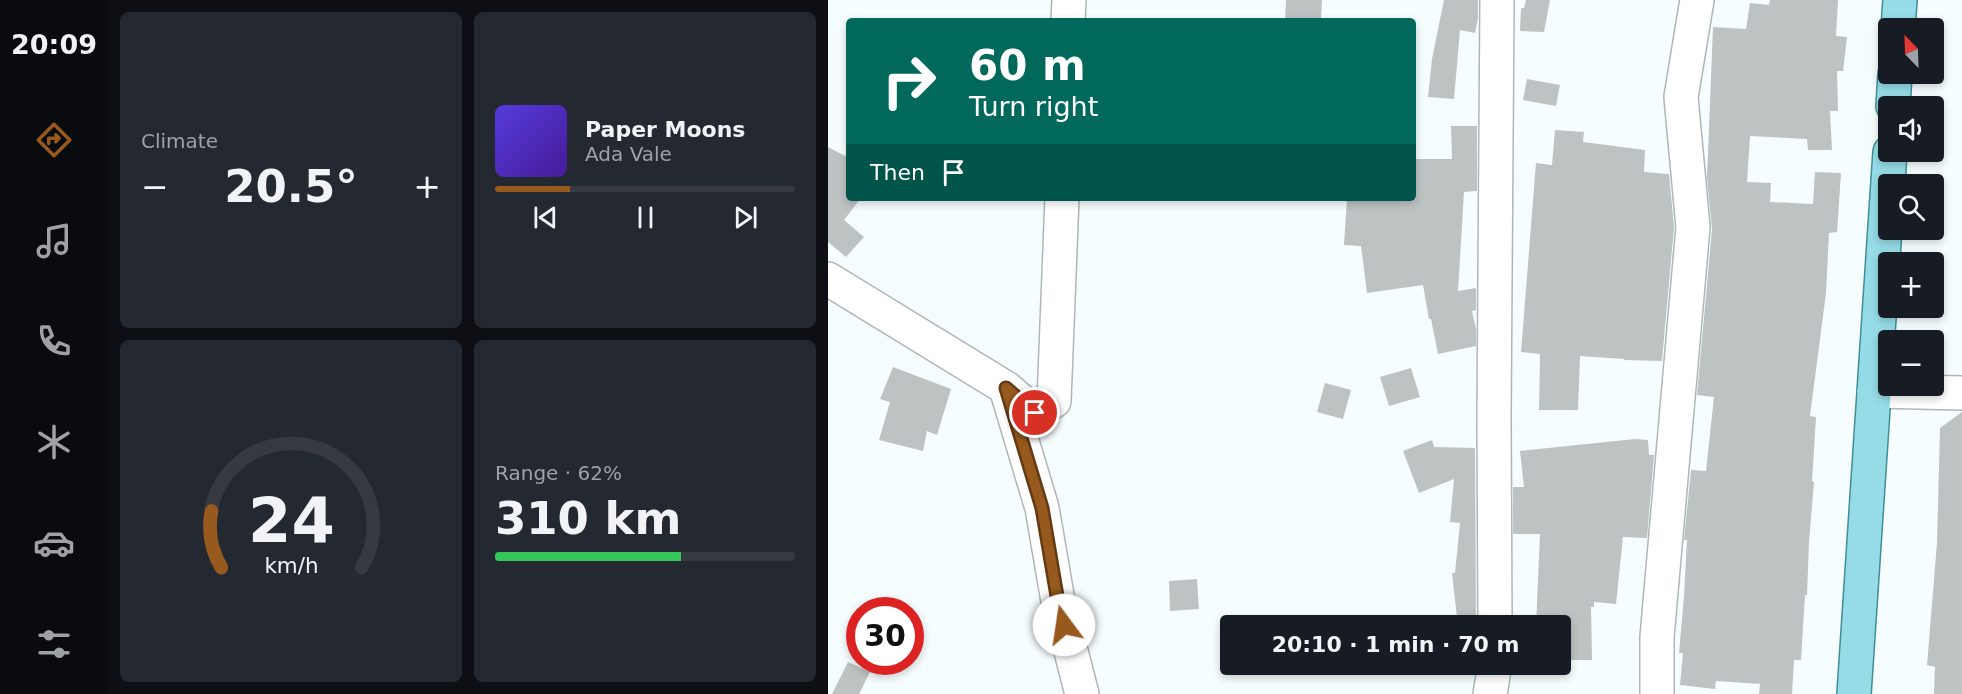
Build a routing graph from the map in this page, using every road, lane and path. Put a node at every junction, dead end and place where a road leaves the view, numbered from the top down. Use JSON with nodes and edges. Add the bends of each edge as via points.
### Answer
{"nodes":[{"id":1,"x":1069,"y":0,"type":"edge"},
{"id":2,"x":1497,"y":0,"type":"edge"},
{"id":3,"x":1696,"y":0,"type":"edge"},
{"id":4,"x":1900,"y":0,"type":"edge"},
{"id":5,"x":1068,"y":18,"type":"edge"},
{"id":6,"x":1899,"y":18,"type":"edge"},
{"id":7,"x":1889,"y":162,"type":"edge"},
{"id":8,"x":1062,"y":201,"type":"edge"},
{"id":9,"x":828,"y":279,"type":"edge"},
{"id":10,"x":1006,"y":388,"type":"junction"},
{"id":11,"x":1874,"y":391,"type":"junction"},
{"id":12,"x":1962,"y":393,"type":"edge"},
{"id":13,"x":1495,"y":615,"type":"edge"},
{"id":14,"x":1493,"y":675,"type":"edge"},
{"id":15,"x":1082,"y":694,"type":"edge"},
{"id":16,"x":1490,"y":694,"type":"edge"},
{"id":17,"x":1658,"y":694,"type":"edge"},
{"id":18,"x":1854,"y":694,"type":"edge"}],
"edges":[{"from":1,"to":5,"type":"street"},
{"from":2,"to":13,"type":"street"},
{"from":3,"to":17,"type":"street","via":[[1681,97],[1694,227],[1657,637]]},
{"from":4,"to":6,"type":"main road"},
{"from":7,"to":11,"type":"main road"},
{"from":8,"to":10,"type":"street","via":[[1054,401],[1035,413]]},
{"from":9,"to":10,"type":"street"},
{"from":10,"to":15,"type":"street","via":[[1042,508],[1058,602]]},
{"from":11,"to":12,"type":"street"},
{"from":11,"to":18,"type":"main road"},
{"from":14,"to":16,"type":"street"}]}
